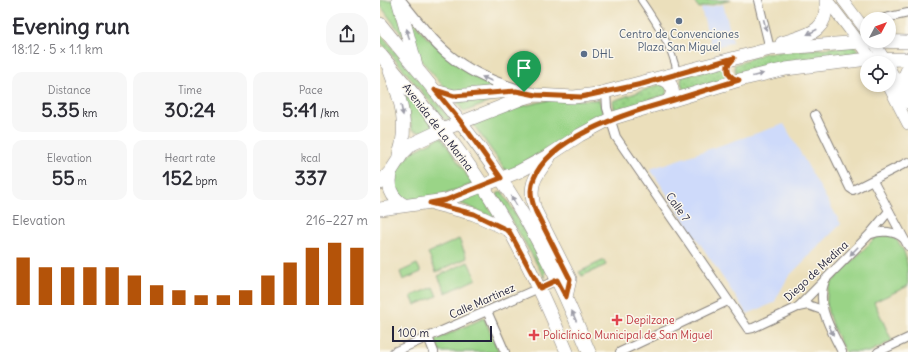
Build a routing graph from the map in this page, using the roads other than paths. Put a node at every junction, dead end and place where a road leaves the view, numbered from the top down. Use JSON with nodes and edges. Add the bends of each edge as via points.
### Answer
{"nodes":[{"id":1,"x":399,"y":0,"type":"edge"},
{"id":2,"x":641,"y":0,"type":"edge"},
{"id":3,"x":758,"y":0,"type":"edge"},
{"id":4,"x":826,"y":0,"type":"edge"},
{"id":5,"x":843,"y":0,"type":"edge"},
{"id":6,"x":908,"y":13,"type":"edge"},
{"id":7,"x":896,"y":16,"type":"edge"},
{"id":8,"x":380,"y":24,"type":"edge"},
{"id":9,"x":860,"y":24,"type":"edge"},
{"id":10,"x":860,"y":27,"type":"edge"},
{"id":11,"x":860,"y":31,"type":"edge"},
{"id":12,"x":896,"y":42,"type":"edge"},
{"id":13,"x":908,"y":42,"type":"edge"},
{"id":14,"x":770,"y":50,"type":"junction"},
{"id":15,"x":383,"y":57,"type":"edge"},
{"id":16,"x":734,"y":58,"type":"junction"},
{"id":17,"x":908,"y":59,"type":"edge"},
{"id":18,"x":896,"y":60,"type":"edge"},
{"id":19,"x":860,"y":64,"type":"edge"},
{"id":20,"x":416,"y":69,"type":"junction"},
{"id":21,"x":908,"y":69,"type":"edge"},
{"id":22,"x":680,"y":73,"type":"junction"},
{"id":23,"x":660,"y":79,"type":"junction"},
{"id":24,"x":739,"y":80,"type":"junction"},
{"id":25,"x":896,"y":84,"type":"edge"},
{"id":26,"x":435,"y":90,"type":"junction"},
{"id":27,"x":606,"y":92,"type":"junction"},
{"id":28,"x":892,"y":92,"type":"edge"},
{"id":29,"x":530,"y":93,"type":"junction"},
{"id":30,"x":688,"y":95,"type":"junction"},
{"id":31,"x":906,"y":99,"type":"edge"},
{"id":32,"x":667,"y":102,"type":"junction"},
{"id":33,"x":815,"y":115,"type":"dead end"},
{"id":34,"x":610,"y":119,"type":"junction"},
{"id":35,"x":461,"y":122,"type":"junction"},
{"id":36,"x":908,"y":124,"type":"edge"},
{"id":37,"x":442,"y":130,"type":"junction"},
{"id":38,"x":554,"y":152,"type":"junction"},
{"id":39,"x":908,"y":162,"type":"edge"},
{"id":40,"x":394,"y":166,"type":"junction"},
{"id":41,"x":501,"y":178,"type":"junction"},
{"id":42,"x":874,"y":180,"type":"junction"},
{"id":43,"x":380,"y":183,"type":"edge"},
{"id":44,"x":483,"y":186,"type":"junction"},
{"id":45,"x":380,"y":187,"type":"edge"},
{"id":46,"x":430,"y":203,"type":"junction"},
{"id":47,"x":404,"y":205,"type":"junction"},
{"id":48,"x":382,"y":209,"type":"edge"},
{"id":49,"x":889,"y":210,"type":"junction"},
{"id":50,"x":509,"y":231,"type":"junction"},
{"id":51,"x":869,"y":235,"type":"junction"},
{"id":52,"x":907,"y":241,"type":"edge"},
{"id":53,"x":557,"y":280,"type":"junction"},
{"id":54,"x":826,"y":280,"type":"junction"},
{"id":55,"x":540,"y":288,"type":"junction"},
{"id":56,"x":566,"y":297,"type":"junction"},
{"id":57,"x":728,"y":301,"type":"junction"},
{"id":58,"x":798,"y":307,"type":"junction"},
{"id":59,"x":822,"y":310,"type":"junction"},
{"id":60,"x":487,"y":311,"type":"junction"},
{"id":61,"x":746,"y":328,"type":"joint"},
{"id":62,"x":428,"y":337,"type":"junction"},
{"id":63,"x":908,"y":338,"type":"edge"},
{"id":64,"x":394,"y":352,"type":"edge"},
{"id":65,"x":434,"y":352,"type":"edge"},
{"id":66,"x":505,"y":352,"type":"edge"},
{"id":67,"x":567,"y":352,"type":"edge"},
{"id":68,"x":589,"y":352,"type":"edge"},
{"id":69,"x":620,"y":352,"type":"edge"},
{"id":70,"x":842,"y":352,"type":"edge"},
{"id":71,"x":878,"y":352,"type":"edge"}],
"edges":[{"from":20,"to":1,"type":"main road","one_way":true},
{"from":29,"to":1,"type":"street","one_way":true,"via":[[489,80],[458,63],[437,45]]},
{"from":2,"to":22,"type":"street","via":[[657,24]]},
{"from":3,"to":14,"type":"street","one_way":true},
{"from":4,"to":10,"type":"main road"},
{"from":4,"to":14,"type":"main road","one_way":true,"via":[[825,19],[817,30]]},
{"from":5,"to":9,"type":"main road"},
{"from":6,"to":7,"type":"street"},
{"from":8,"to":20,"type":"main road","name":"Avenida de La Marina"},
{"from":11,"to":14,"type":"main road"},
{"from":12,"to":13,"type":"main road"},
{"from":14,"to":16,"type":"main road"},
{"from":15,"to":37,"type":"main road","name":"Avenida de La Marina"},
{"from":15,"to":40,"type":"main road","one_way":true,"via":[[399,96],[404,123],[404,139]]},
{"from":16,"to":22,"type":"main road"},
{"from":16,"to":24,"type":"main road","via":[[728,65],[728,72],[732,78]]},
{"from":17,"to":18,"type":"main road"},
{"from":24,"to":19,"type":"main road","one_way":true,"via":[[786,69]]},
{"from":20,"to":26,"type":"main road","name":"Avenida de La Marina"},
{"from":21,"to":31,"type":"main road","via":[[903,82]]},
{"from":22,"to":23,"type":"main road"},
{"from":22,"to":30,"type":"main road","via":[[678,86]]},
{"from":23,"to":27,"type":"main road"},
{"from":23,"to":32,"type":"main road","via":[[667,81],[672,87],[672,95]]},
{"from":24,"to":30,"type":"main road"},
{"from":25,"to":31,"type":"main road"},
{"from":26,"to":29,"type":"main road","via":[[454,96],[503,91]]},
{"from":26,"to":35,"type":"main road","name":"Avenida de La Marina"},
{"from":27,"to":29,"type":"main road","via":[[574,97]]},
{"from":27,"to":34,"type":"street","name":"Calle 7"},
{"from":28,"to":36,"type":"main road"},
{"from":29,"to":35,"type":"main road"},
{"from":30,"to":32,"type":"main road"},
{"from":32,"to":34,"type":"main road"},
{"from":33,"to":42,"type":"street","via":[[850,188],[856,190]]},
{"from":34,"to":38,"type":"main road"},
{"from":34,"to":57,"type":"street","name":"Calle 7","via":[[616,137]]},
{"from":35,"to":37,"type":"main road"},
{"from":35,"to":41,"type":"main road","name":"Avenida de La Marina"},
{"from":37,"to":40,"type":"main road","via":[[412,144]]},
{"from":37,"to":44,"type":"main road","name":"Avenida de La Marina"},
{"from":38,"to":41,"type":"main road","via":[[520,171]]},
{"from":38,"to":56,"type":"main road","via":[[533,182],[532,200],[570,279]]},
{"from":39,"to":42,"type":"street"},
{"from":40,"to":43,"type":"main road"},
{"from":40,"to":47,"type":"main road","via":[[389,181],[391,192]]},
{"from":41,"to":44,"type":"main road"},
{"from":53,"to":41,"type":"main road","name":"Avenida de La Marina","one_way":true},
{"from":42,"to":49,"type":"street"},
{"from":44,"to":46,"type":"main road","via":[[446,200]]},
{"from":44,"to":50,"type":"main road","name":"Avenida de La Marina"},
{"from":45,"to":48,"type":"main road","via":[[388,196],[388,203]]},
{"from":46,"to":47,"type":"main road"},
{"from":46,"to":50,"type":"main road","via":[[474,214]]},
{"from":47,"to":48,"type":"main road"},
{"from":49,"to":51,"type":"street","name":"Diego de Medina"},
{"from":49,"to":52,"type":"street"},
{"from":50,"to":55,"type":"main road","name":"Avenida de La Marina"},
{"from":51,"to":52,"type":"street","via":[[885,231]]},
{"from":51,"to":54,"type":"street","name":"Diego de Medina","one_way":true},
{"from":53,"to":55,"type":"street","name":"Calle Martinez"},
{"from":53,"to":56,"type":"main road","name":"Avenida de La Marina"},
{"from":54,"to":58,"type":"street","name":"Diego de Medina"},
{"from":54,"to":59,"type":"street"},
{"from":55,"to":60,"type":"street","name":"Calle Martinez"},
{"from":55,"to":67,"type":"main road","name":"Avenida de La Marina"},
{"from":68,"to":56,"type":"main road","name":"Avenida de La Marina","one_way":true},
{"from":57,"to":61,"type":"street","name":"Calle 7"},
{"from":57,"to":69,"type":"street"},
{"from":58,"to":59,"type":"street","via":[[808,305]]},
{"from":58,"to":61,"type":"street","name":"Diego de Medina","via":[[753,328]]},
{"from":59,"to":70,"type":"street","one_way":true},
{"from":60,"to":62,"type":"street","name":"Calle Martinez"},
{"from":60,"to":66,"type":"street"},
{"from":62,"to":64,"type":"street","name":"Calle Martinez"},
{"from":62,"to":65,"type":"street"},
{"from":63,"to":71,"type":"street"}]}
